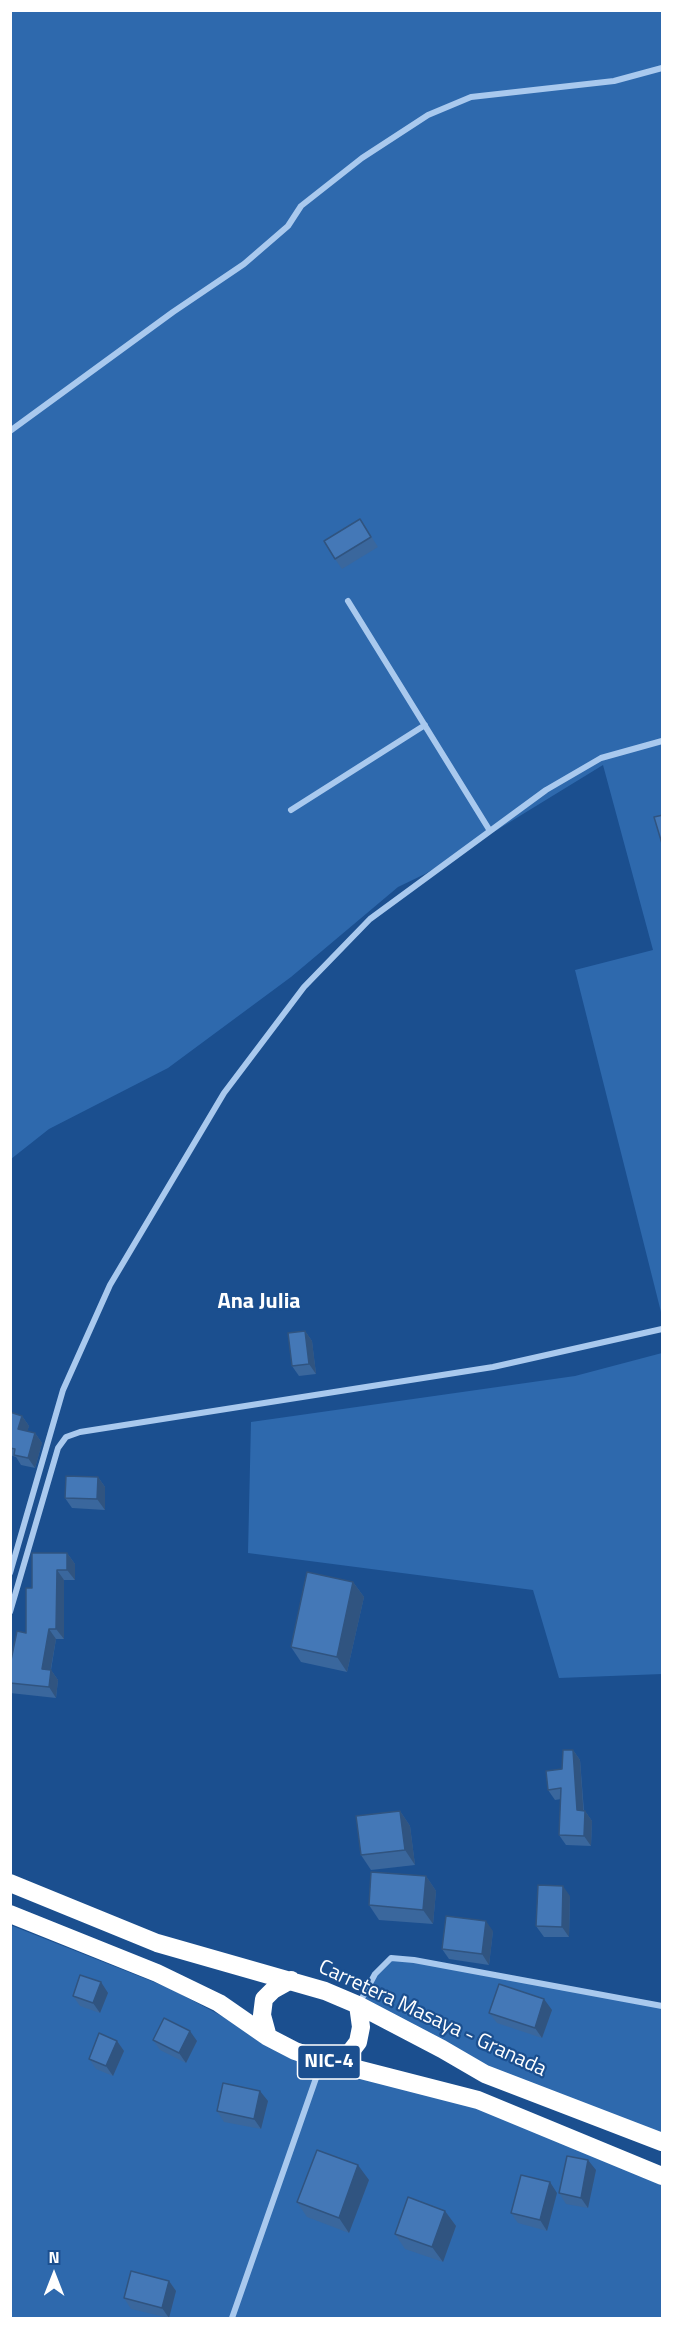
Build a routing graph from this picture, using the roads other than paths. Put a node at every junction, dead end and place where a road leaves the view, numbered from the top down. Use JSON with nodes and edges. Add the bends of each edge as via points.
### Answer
{"nodes":[{"id":1,"x":663,"y":68,"type":"edge"},
{"id":2,"x":10,"y":431,"type":"edge"},
{"id":3,"x":348,"y":601,"type":"dead end"},
{"id":4,"x":425,"y":725,"type":"junction"},
{"id":5,"x":663,"y":741,"type":"edge"},
{"id":6,"x":291,"y":810,"type":"dead end"},
{"id":7,"x":490,"y":831,"type":"junction"},
{"id":8,"x":663,"y":1329,"type":"edge"},
{"id":9,"x":10,"y":1573,"type":"edge"},
{"id":10,"x":10,"y":1612,"type":"edge"},
{"id":11,"x":10,"y":1883,"type":"edge"},
{"id":12,"x":10,"y":1914,"type":"edge"},
{"id":13,"x":291,"y":1980,"type":"junction"},
{"id":14,"x":358,"y":2005,"type":"junction"},
{"id":15,"x":663,"y":2006,"type":"edge"},
{"id":16,"x":268,"y":2037,"type":"junction"},
{"id":17,"x":328,"y":2062,"type":"junction"},
{"id":18,"x":663,"y":2142,"type":"edge"},
{"id":19,"x":663,"y":2176,"type":"edge"},
{"id":20,"x":232,"y":2319,"type":"edge"}],
"edges":[{"from":1,"to":2,"type":"street","via":[[614,81],[471,97],[428,115],[362,158],[301,206],[288,226],[244,264]]},
{"from":3,"to":4,"type":"street"},
{"from":4,"to":6,"type":"street"},
{"from":4,"to":7,"type":"street"},
{"from":5,"to":7,"type":"street","via":[[602,758],[546,790]]},
{"from":7,"to":9,"type":"street","via":[[370,918],[304,987],[224,1093],[110,1285],[63,1390]]},
{"from":8,"to":10,"type":"street","via":[[493,1367],[66,1437],[58,1448]]},
{"from":11,"to":13,"type":"highway","name":"Carretera Masaya - Granada","via":[[157,1943]]},
{"from":12,"to":16,"type":"highway","number":"NIC-4","via":[[157,1973],[219,2003]]},
{"from":13,"to":14,"type":"highway","name":"Carretera Masaya - Granada"},
{"from":13,"to":16,"type":"highway","via":[[264,1999],[262,2015]]},
{"from":14,"to":15,"type":"street","via":[[375,1974],[391,1958]]},
{"from":14,"to":17,"type":"highway","via":[[358,2042],[348,2055]]},
{"from":14,"to":18,"type":"highway","name":"Carretera Masaya - Granada","via":[[485,2074]]},
{"from":16,"to":17,"type":"highway","number":"NIC-4"},
{"from":17,"to":19,"type":"highway","number":"NIC-4","via":[[478,2100]]},
{"from":17,"to":20,"type":"street"}]}
